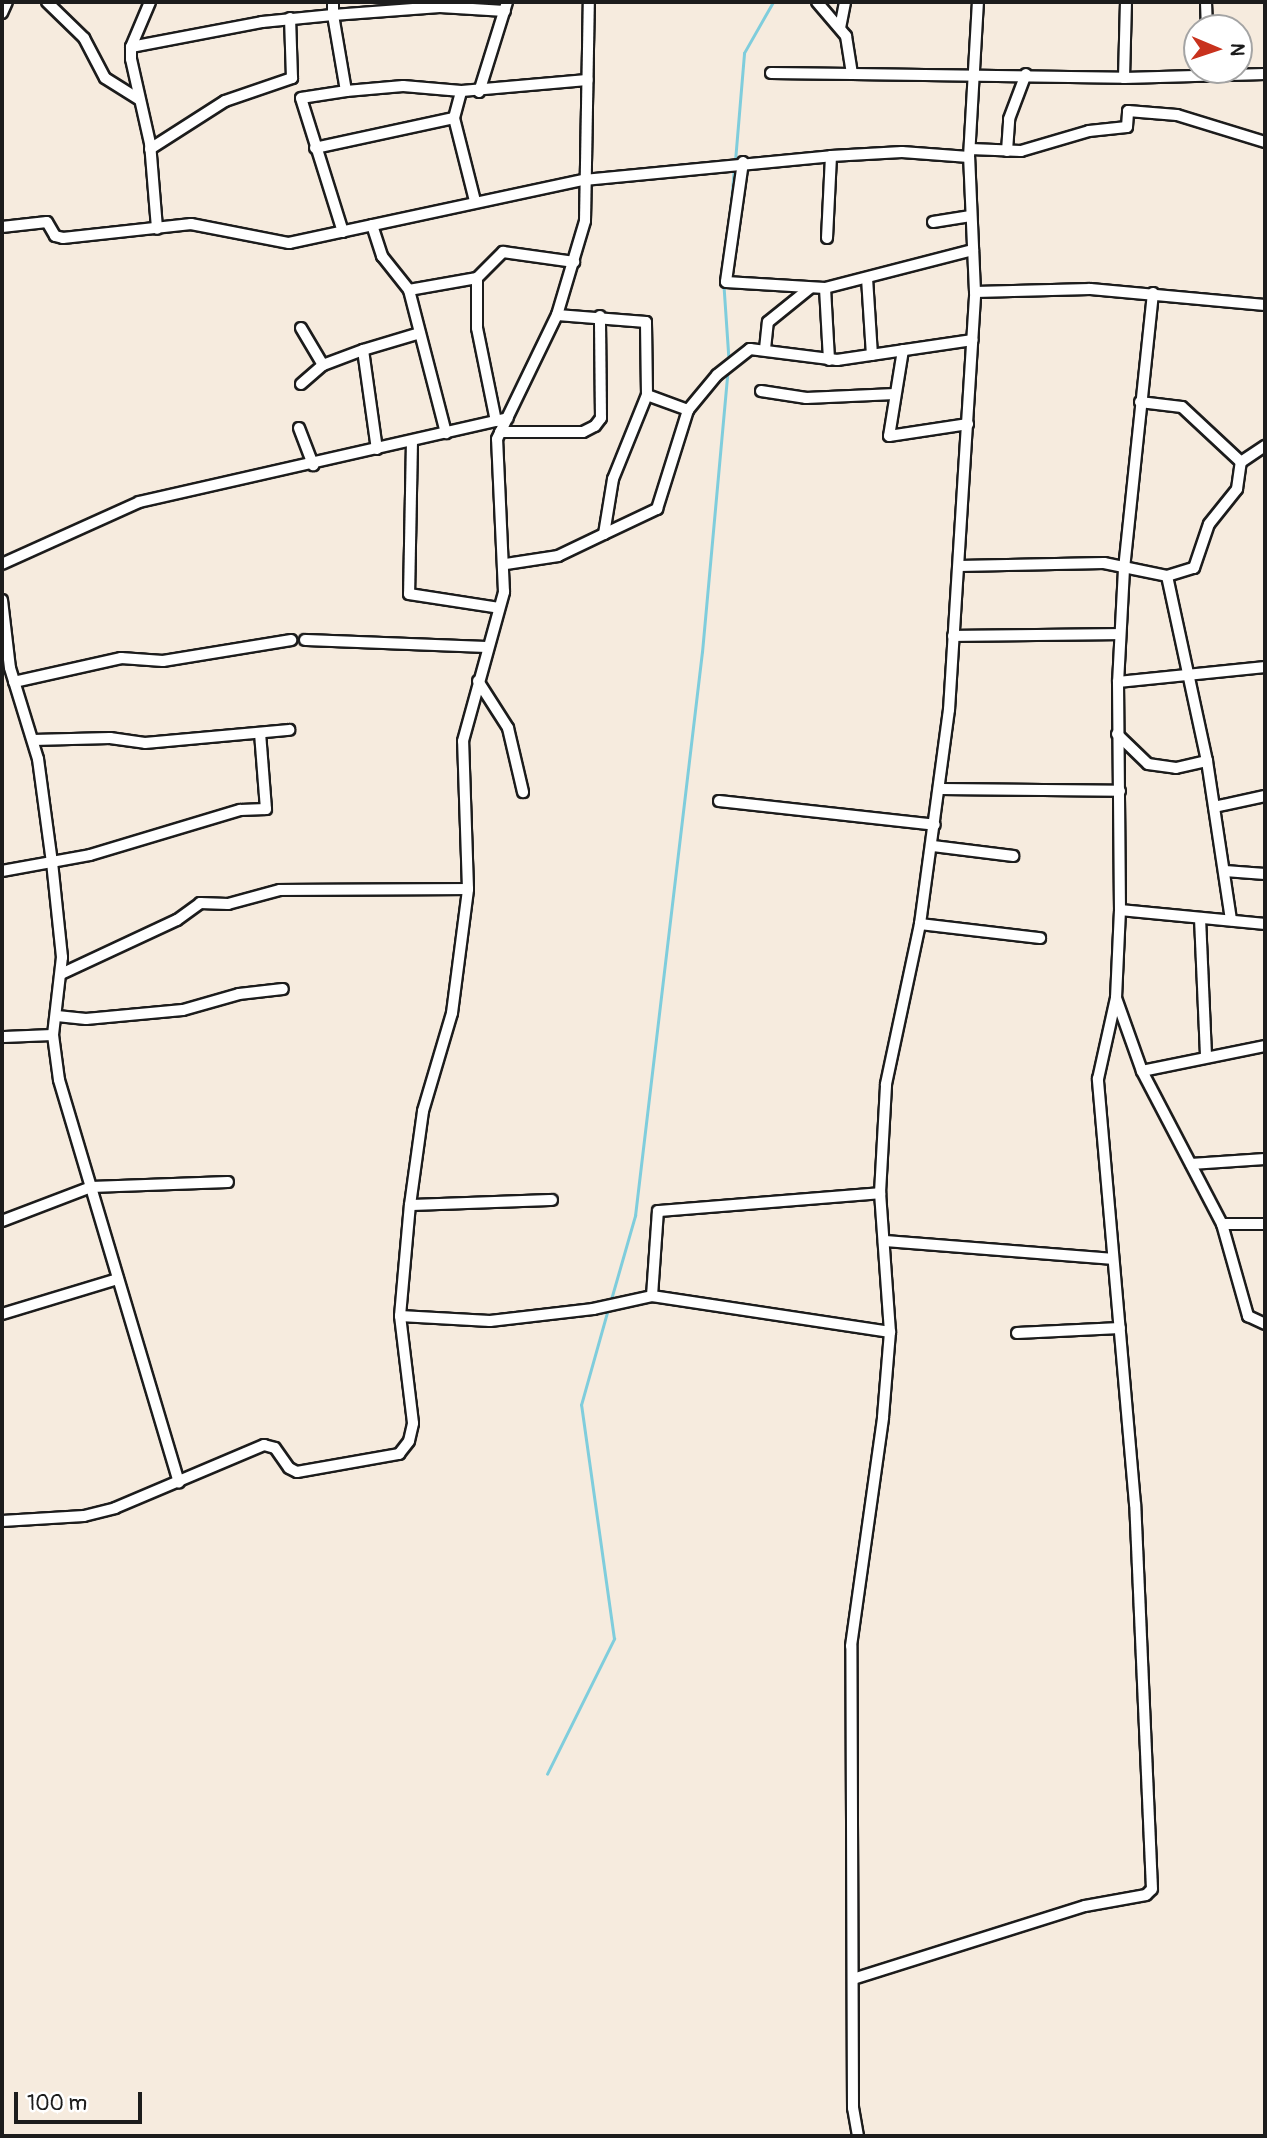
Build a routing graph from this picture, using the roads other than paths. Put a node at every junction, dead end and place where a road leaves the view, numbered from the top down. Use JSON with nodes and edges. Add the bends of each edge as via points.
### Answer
{"nodes":[{"id":1,"x":7,"y":2,"type":"edge"},
{"id":2,"x":47,"y":2,"type":"edge"},
{"id":3,"x":150,"y":2,"type":"edge"},
{"id":4,"x":333,"y":2,"type":"edge"},
{"id":5,"x":589,"y":2,"type":"edge"},
{"id":6,"x":817,"y":2,"type":"edge"},
{"id":7,"x":845,"y":2,"type":"edge"},
{"id":8,"x":978,"y":2,"type":"edge"},
{"id":9,"x":1126,"y":2,"type":"edge"},
{"id":10,"x":506,"y":6,"type":"edge"},
{"id":11,"x":2,"y":13,"type":"edge"},
{"id":12,"x":333,"y":15,"type":"junction"},
{"id":13,"x":290,"y":18,"type":"junction"},
{"id":14,"x":840,"y":28,"type":"junction"},
{"id":15,"x":131,"y":47,"type":"junction"},
{"id":16,"x":771,"y":73,"type":"dead end"},
{"id":17,"x":973,"y":73,"type":"junction"},
{"id":18,"x":1183,"y":73,"type":"edge"},
{"id":19,"x":852,"y":74,"type":"junction"},
{"id":20,"x":1026,"y":74,"type":"junction"},
{"id":21,"x":1124,"y":78,"type":"junction"},
{"id":22,"x":589,"y":80,"type":"junction"},
{"id":23,"x":346,"y":91,"type":"junction"},
{"id":24,"x":461,"y":91,"type":"junction"},
{"id":25,"x":479,"y":92,"type":"junction"},
{"id":26,"x":140,"y":100,"type":"junction"},
{"id":27,"x":454,"y":118,"type":"junction"},
{"id":28,"x":1265,"y":142,"type":"edge"},
{"id":29,"x":315,"y":148,"type":"junction"},
{"id":30,"x":150,"y":149,"type":"junction"},
{"id":31,"x":1007,"y":151,"type":"junction"},
{"id":32,"x":970,"y":153,"type":"junction"},
{"id":33,"x":831,"y":156,"type":"junction"},
{"id":34,"x":741,"y":162,"type":"junction"},
{"id":35,"x":584,"y":180,"type":"junction"},
{"id":36,"x":475,"y":201,"type":"junction"},
{"id":37,"x":971,"y":216,"type":"junction"},
{"id":38,"x":933,"y":222,"type":"dead end"},
{"id":39,"x":372,"y":225,"type":"junction"},
{"id":40,"x":2,"y":228,"type":"edge"},
{"id":41,"x":157,"y":229,"type":"junction"},
{"id":42,"x":343,"y":232,"type":"junction"},
{"id":43,"x":827,"y":238,"type":"dead end"},
{"id":44,"x":973,"y":250,"type":"junction"},
{"id":45,"x":574,"y":262,"type":"junction"},
{"id":46,"x":477,"y":278,"type":"junction"},
{"id":47,"x":867,"y":278,"type":"junction"},
{"id":48,"x":810,"y":288,"type":"junction"},
{"id":49,"x":825,"y":288,"type":"junction"},
{"id":50,"x":409,"y":290,"type":"junction"},
{"id":51,"x":975,"y":292,"type":"junction"},
{"id":52,"x":1153,"y":293,"type":"junction"},
{"id":53,"x":1265,"y":306,"type":"edge"},
{"id":54,"x":557,"y":314,"type":"junction"},
{"id":55,"x":600,"y":316,"type":"junction"},
{"id":56,"x":301,"y":328,"type":"dead end"},
{"id":57,"x":420,"y":332,"type":"junction"},
{"id":58,"x":973,"y":340,"type":"junction"},
{"id":59,"x":765,"y":349,"type":"junction"},
{"id":60,"x":903,"y":349,"type":"junction"},
{"id":61,"x":363,"y":350,"type":"junction"},
{"id":62,"x":872,"y":355,"type":"junction"},
{"id":63,"x":829,"y":360,"type":"junction"},
{"id":64,"x":323,"y":365,"type":"junction"},
{"id":65,"x":301,"y":384,"type":"dead end"},
{"id":66,"x":761,"y":391,"type":"dead end"},
{"id":67,"x":895,"y":394,"type":"junction"},
{"id":68,"x":646,"y":395,"type":"junction"},
{"id":69,"x":1140,"y":402,"type":"junction"},
{"id":70,"x":688,"y":410,"type":"junction"},
{"id":71,"x":508,"y":418,"type":"junction"},
{"id":72,"x":496,"y":421,"type":"junction"},
{"id":73,"x":968,"y":424,"type":"junction"},
{"id":74,"x":299,"y":429,"type":"dead end"},
{"id":75,"x":500,"y":432,"type":"junction"},
{"id":76,"x":446,"y":433,"type":"junction"},
{"id":77,"x":412,"y":441,"type":"junction"},
{"id":78,"x":1265,"y":446,"type":"edge"},
{"id":79,"x":377,"y":449,"type":"junction"},
{"id":80,"x":1241,"y":462,"type":"junction"},
{"id":81,"x":313,"y":465,"type":"junction"},
{"id":82,"x":604,"y":534,"type":"junction"},
{"id":83,"x":2,"y":564,"type":"edge"},
{"id":84,"x":506,"y":564,"type":"junction"},
{"id":85,"x":958,"y":566,"type":"junction"},
{"id":86,"x":1124,"y":569,"type":"junction"},
{"id":87,"x":1167,"y":576,"type":"junction"},
{"id":88,"x":2,"y":600,"type":"edge"},
{"id":89,"x":499,"y":608,"type":"junction"},
{"id":90,"x":1120,"y":634,"type":"junction"},
{"id":91,"x":953,"y":636,"type":"junction"},
{"id":92,"x":292,"y":640,"type":"dead end"},
{"id":93,"x":305,"y":640,"type":"dead end"},
{"id":94,"x":488,"y":647,"type":"junction"},
{"id":95,"x":4,"y":649,"type":"edge"},
{"id":96,"x":1265,"y":667,"type":"edge"},
{"id":97,"x":1189,"y":676,"type":"junction"},
{"id":98,"x":478,"y":681,"type":"junction"},
{"id":99,"x":15,"y":682,"type":"junction"},
{"id":100,"x":1118,"y":682,"type":"junction"},
{"id":101,"x":289,"y":730,"type":"dead end"},
{"id":102,"x":260,"y":733,"type":"junction"},
{"id":103,"x":1117,"y":734,"type":"junction"},
{"id":104,"x":33,"y":740,"type":"junction"},
{"id":105,"x":1207,"y":761,"type":"junction"},
{"id":106,"x":941,"y":789,"type":"junction"},
{"id":107,"x":1120,"y":791,"type":"junction"},
{"id":108,"x":523,"y":792,"type":"dead end"},
{"id":109,"x":1265,"y":796,"type":"edge"},
{"id":110,"x":719,"y":802,"type":"dead end"},
{"id":111,"x":1214,"y":807,"type":"junction"},
{"id":112,"x":935,"y":825,"type":"junction"},
{"id":113,"x":933,"y":846,"type":"junction"},
{"id":114,"x":1013,"y":856,"type":"dead end"},
{"id":115,"x":52,"y":863,"type":"junction"},
{"id":116,"x":2,"y":871,"type":"edge"},
{"id":117,"x":1225,"y":871,"type":"junction"},
{"id":118,"x":1265,"y":874,"type":"edge"},
{"id":119,"x":468,"y":888,"type":"junction"},
{"id":120,"x":1120,"y":910,"type":"junction"},
{"id":121,"x":1200,"y":918,"type":"junction"},
{"id":122,"x":1231,"y":920,"type":"junction"},
{"id":123,"x":920,"y":924,"type":"junction"},
{"id":124,"x":1265,"y":924,"type":"edge"},
{"id":125,"x":1040,"y":938,"type":"dead end"},
{"id":126,"x":61,"y":974,"type":"junction"},
{"id":127,"x":283,"y":989,"type":"dead end"},
{"id":128,"x":1116,"y":998,"type":"junction"},
{"id":129,"x":57,"y":1016,"type":"junction"},
{"id":130,"x":53,"y":1035,"type":"junction"},
{"id":131,"x":2,"y":1037,"type":"edge"},
{"id":132,"x":1265,"y":1046,"type":"edge"},
{"id":133,"x":1206,"y":1057,"type":"junction"},
{"id":134,"x":1142,"y":1071,"type":"junction"},
{"id":135,"x":1265,"y":1159,"type":"edge"},
{"id":136,"x":1191,"y":1164,"type":"junction"},
{"id":137,"x":228,"y":1182,"type":"dead end"},
{"id":138,"x":91,"y":1187,"type":"junction"},
{"id":139,"x":880,"y":1193,"type":"junction"},
{"id":140,"x":552,"y":1200,"type":"dead end"},
{"id":141,"x":410,"y":1205,"type":"junction"},
{"id":142,"x":2,"y":1221,"type":"edge"},
{"id":143,"x":1222,"y":1224,"type":"junction"},
{"id":144,"x":1265,"y":1224,"type":"edge"},
{"id":145,"x":884,"y":1241,"type":"junction"},
{"id":146,"x":1112,"y":1259,"type":"junction"},
{"id":147,"x":118,"y":1279,"type":"junction"},
{"id":148,"x":652,"y":1296,"type":"junction"},
{"id":149,"x":2,"y":1314,"type":"edge"},
{"id":150,"x":400,"y":1316,"type":"junction"},
{"id":151,"x":1265,"y":1324,"type":"edge"},
{"id":152,"x":1120,"y":1328,"type":"junction"},
{"id":153,"x":890,"y":1332,"type":"junction"},
{"id":154,"x":1017,"y":1333,"type":"dead end"},
{"id":155,"x":179,"y":1483,"type":"junction"},
{"id":156,"x":2,"y":1520,"type":"edge"},
{"id":157,"x":853,"y":1979,"type":"junction"},
{"id":158,"x":858,"y":2136,"type":"edge"}],
"edges":[{"from":1,"to":11,"type":"street"},
{"from":2,"to":26,"type":"street","via":[[84,38],[105,78]]},
{"from":3,"to":15,"type":"street"},
{"from":4,"to":12,"type":"street"},
{"from":5,"to":22,"type":"street"},
{"from":6,"to":14,"type":"street"},
{"from":7,"to":14,"type":"street"},
{"from":8,"to":17,"type":"street"},
{"from":9,"to":21,"type":"street"},
{"from":10,"to":12,"type":"street"},
{"from":10,"to":25,"type":"street"},
{"from":12,"to":13,"type":"street"},
{"from":12,"to":23,"type":"street"},
{"from":13,"to":15,"type":"street"},
{"from":13,"to":30,"type":"street","via":[[292,78],[225,101]]},
{"from":14,"to":19,"type":"street","via":[[846,36]]},
{"from":15,"to":26,"type":"street"},
{"from":16,"to":19,"type":"street"},
{"from":17,"to":19,"type":"street"},
{"from":17,"to":20,"type":"street"},
{"from":17,"to":32,"type":"street"},
{"from":18,"to":21,"type":"street"},
{"from":20,"to":21,"type":"street"},
{"from":20,"to":31,"type":"street","via":[[1009,119]]},
{"from":22,"to":25,"type":"street"},
{"from":22,"to":35,"type":"street"},
{"from":23,"to":24,"type":"street","via":[[402,86]]},
{"from":23,"to":29,"type":"street","via":[[301,97]]},
{"from":24,"to":25,"type":"street"},
{"from":24,"to":27,"type":"street"},
{"from":26,"to":30,"type":"street"},
{"from":27,"to":29,"type":"street"},
{"from":27,"to":36,"type":"street"},
{"from":28,"to":31,"type":"street","via":[[1177,115],[1128,111],[1127,127],[1089,131]]},
{"from":29,"to":42,"type":"street"},
{"from":30,"to":41,"type":"street"},
{"from":31,"to":32,"type":"street"},
{"from":32,"to":33,"type":"street"},
{"from":32,"to":37,"type":"street"},
{"from":33,"to":34,"type":"street"},
{"from":33,"to":43,"type":"street"},
{"from":34,"to":35,"type":"street","via":[[697,172]]},
{"from":34,"to":48,"type":"street","via":[[726,282]]},
{"from":35,"to":36,"type":"street"},
{"from":35,"to":45,"type":"street","via":[[585,221]]},
{"from":36,"to":39,"type":"street"},
{"from":37,"to":38,"type":"street"},
{"from":37,"to":44,"type":"street"},
{"from":39,"to":42,"type":"street"},
{"from":39,"to":50,"type":"street","via":[[382,256]]},
{"from":40,"to":41,"type":"street","via":[[47,222],[55,236],[62,238]]},
{"from":41,"to":42,"type":"street","via":[[191,224],[289,243]]},
{"from":44,"to":47,"type":"street"},
{"from":44,"to":51,"type":"street"},
{"from":45,"to":46,"type":"street","via":[[503,252]]},
{"from":45,"to":54,"type":"street"},
{"from":46,"to":50,"type":"street"},
{"from":46,"to":72,"type":"street","via":[[477,328]]},
{"from":47,"to":49,"type":"street"},
{"from":47,"to":62,"type":"street"},
{"from":48,"to":49,"type":"street"},
{"from":48,"to":59,"type":"street","via":[[768,322]]},
{"from":49,"to":63,"type":"street"},
{"from":50,"to":57,"type":"street"},
{"from":51,"to":52,"type":"street"},
{"from":51,"to":58,"type":"street"},
{"from":52,"to":53,"type":"street"},
{"from":52,"to":69,"type":"street"},
{"from":54,"to":55,"type":"street"},
{"from":54,"to":71,"type":"street"},
{"from":55,"to":68,"type":"street","via":[[646,322]]},
{"from":55,"to":75,"type":"street","via":[[601,418],[595,426],[583,432]]},
{"from":56,"to":64,"type":"street"},
{"from":57,"to":61,"type":"street"},
{"from":57,"to":76,"type":"street"},
{"from":58,"to":60,"type":"street"},
{"from":58,"to":73,"type":"street"},
{"from":59,"to":63,"type":"street"},
{"from":59,"to":70,"type":"street","via":[[750,349],[736,359]]},
{"from":60,"to":62,"type":"street"},
{"from":60,"to":67,"type":"street"},
{"from":61,"to":64,"type":"street"},
{"from":61,"to":79,"type":"street"},
{"from":62,"to":63,"type":"street"},
{"from":64,"to":65,"type":"street"},
{"from":66,"to":67,"type":"street","via":[[828,398]]},
{"from":67,"to":73,"type":"street","via":[[889,436]]},
{"from":68,"to":70,"type":"street"},
{"from":68,"to":82,"type":"street","via":[[613,479]]},
{"from":69,"to":80,"type":"street","via":[[1182,407]]},
{"from":69,"to":86,"type":"street"},
{"from":70,"to":82,"type":"street","via":[[657,509]]},
{"from":71,"to":72,"type":"street"},
{"from":71,"to":75,"type":"street"},
{"from":72,"to":76,"type":"street"},
{"from":73,"to":85,"type":"street"},
{"from":74,"to":81,"type":"street"},
{"from":75,"to":84,"type":"street","via":[[495,455]]},
{"from":76,"to":77,"type":"street"},
{"from":77,"to":79,"type":"street"},
{"from":77,"to":89,"type":"street","via":[[409,594]]},
{"from":78,"to":80,"type":"street"},
{"from":79,"to":81,"type":"street"},
{"from":80,"to":87,"type":"street","via":[[1237,489],[1209,524],[1194,568]]},
{"from":81,"to":83,"type":"street","via":[[139,502]]},
{"from":82,"to":84,"type":"street","via":[[558,556]]},
{"from":84,"to":89,"type":"street"},
{"from":85,"to":86,"type":"street","via":[[1104,563]]},
{"from":85,"to":91,"type":"street"},
{"from":86,"to":87,"type":"street"},
{"from":86,"to":90,"type":"street"},
{"from":87,"to":97,"type":"street"},
{"from":88,"to":95,"type":"street"},
{"from":89,"to":94,"type":"street"},
{"from":90,"to":91,"type":"street"},
{"from":90,"to":100,"type":"street"},
{"from":91,"to":106,"type":"street"},
{"from":92,"to":99,"type":"street","via":[[248,643],[163,661],[121,658]]},
{"from":93,"to":94,"type":"street"},
{"from":94,"to":98,"type":"street"},
{"from":95,"to":99,"type":"street"},
{"from":96,"to":97,"type":"street"},
{"from":97,"to":100,"type":"street"},
{"from":97,"to":105,"type":"street"},
{"from":98,"to":108,"type":"street","via":[[509,729]]},
{"from":98,"to":119,"type":"street","via":[[463,741]]},
{"from":99,"to":104,"type":"street"},
{"from":100,"to":103,"type":"street"},
{"from":101,"to":102,"type":"street"},
{"from":102,"to":104,"type":"street","via":[[145,743],[110,738]]},
{"from":102,"to":115,"type":"street","via":[[266,809],[240,810],[184,824]]},
{"from":103,"to":105,"type":"street","via":[[1148,764],[1175,768]]},
{"from":103,"to":107,"type":"street"},
{"from":104,"to":115,"type":"street"},
{"from":105,"to":111,"type":"street"},
{"from":106,"to":107,"type":"street"},
{"from":106,"to":112,"type":"street"},
{"from":107,"to":120,"type":"street"},
{"from":109,"to":111,"type":"street"},
{"from":110,"to":112,"type":"street"},
{"from":111,"to":117,"type":"street"},
{"from":112,"to":113,"type":"street"},
{"from":113,"to":114,"type":"street"},
{"from":113,"to":123,"type":"street"},
{"from":115,"to":116,"type":"street"},
{"from":115,"to":126,"type":"street"},
{"from":117,"to":118,"type":"street"},
{"from":117,"to":122,"type":"street"},
{"from":119,"to":126,"type":"street","via":[[279,890],[229,904],[200,903],[177,920]]},
{"from":119,"to":141,"type":"street","via":[[452,1013],[423,1111]]},
{"from":120,"to":121,"type":"street"},
{"from":120,"to":128,"type":"street"},
{"from":121,"to":122,"type":"street"},
{"from":121,"to":133,"type":"street"},
{"from":122,"to":124,"type":"street"},
{"from":123,"to":125,"type":"street"},
{"from":123,"to":139,"type":"street","via":[[886,1084]]},
{"from":126,"to":129,"type":"street"},
{"from":127,"to":129,"type":"street","via":[[239,994],[183,1010],[86,1019]]},
{"from":128,"to":134,"type":"street"},
{"from":128,"to":146,"type":"street","via":[[1098,1079]]},
{"from":129,"to":130,"type":"street"},
{"from":130,"to":131,"type":"street"},
{"from":130,"to":138,"type":"street","via":[[59,1080]]},
{"from":132,"to":133,"type":"street"},
{"from":133,"to":134,"type":"street"},
{"from":134,"to":136,"type":"street"},
{"from":135,"to":136,"type":"street"},
{"from":136,"to":143,"type":"street"},
{"from":137,"to":138,"type":"street"},
{"from":138,"to":142,"type":"street"},
{"from":138,"to":147,"type":"street"},
{"from":139,"to":145,"type":"street"},
{"from":139,"to":148,"type":"street","via":[[658,1211]]},
{"from":140,"to":141,"type":"street"},
{"from":141,"to":150,"type":"street"},
{"from":143,"to":144,"type":"street"},
{"from":143,"to":151,"type":"street","via":[[1248,1316]]},
{"from":145,"to":146,"type":"street"},
{"from":145,"to":153,"type":"street"},
{"from":146,"to":152,"type":"street"},
{"from":147,"to":149,"type":"street"},
{"from":147,"to":155,"type":"street","via":[[181,1475]]},
{"from":148,"to":150,"type":"street","via":[[593,1310],[490,1321]]},
{"from":148,"to":153,"type":"street"},
{"from":150,"to":155,"type":"street","via":[[413,1423],[409,1441],[399,1454],[297,1472],[275,1448],[264,1445]]},
{"from":152,"to":154,"type":"street"},
{"from":152,"to":157,"type":"street","via":[[1135,1504],[1152,1889],[1146,1895],[1085,1906]]},
{"from":153,"to":157,"type":"street","via":[[883,1417],[851,1646]]},
{"from":155,"to":156,"type":"street","via":[[83,1516]]},
{"from":157,"to":158,"type":"street","via":[[853,2108]]}]}
